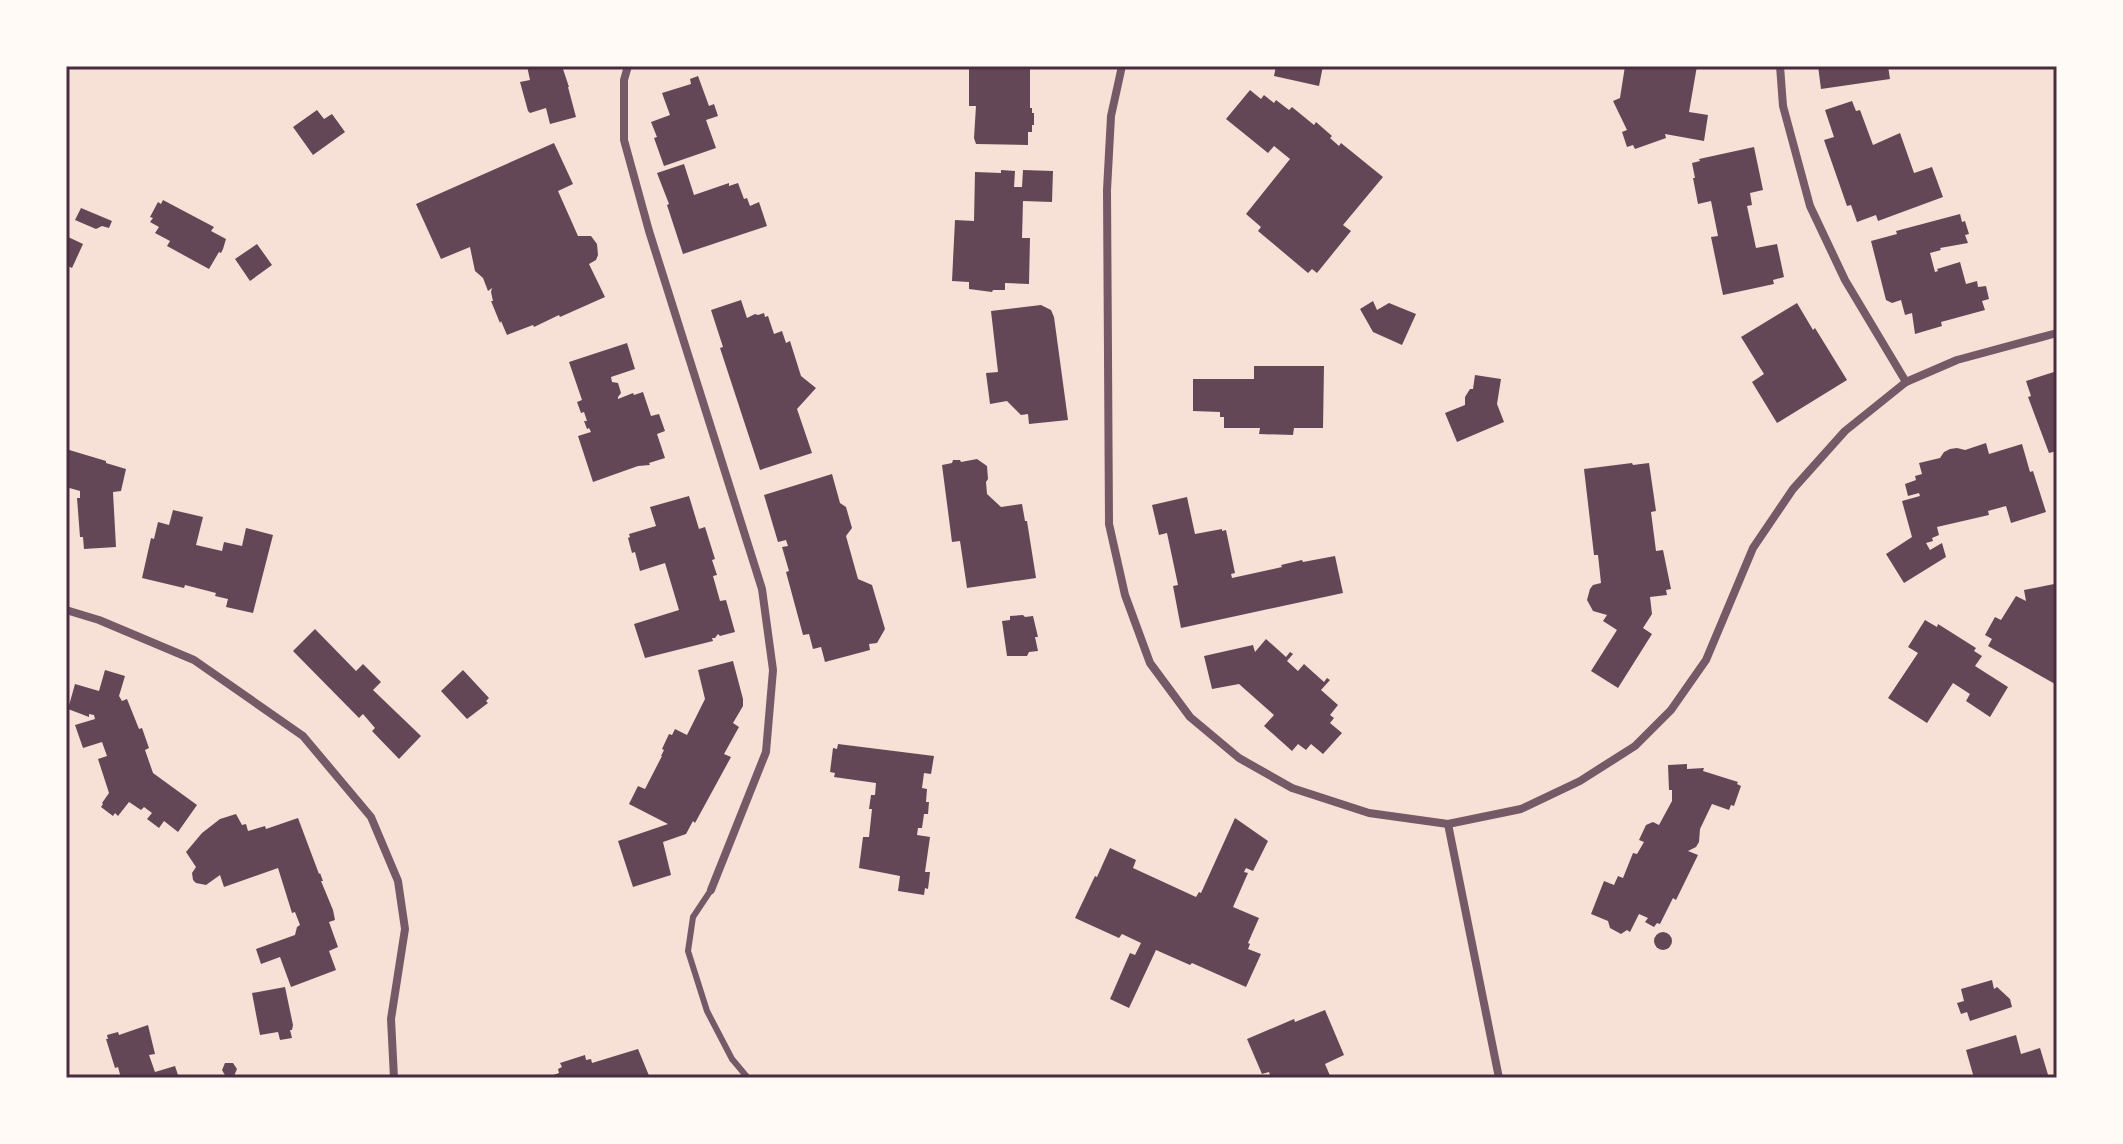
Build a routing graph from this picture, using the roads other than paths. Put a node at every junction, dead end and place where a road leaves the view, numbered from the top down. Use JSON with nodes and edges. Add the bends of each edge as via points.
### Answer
{"nodes":[{"id":1,"x":628,"y":66,"type":"edge"},
{"id":2,"x":1122,"y":66,"type":"edge"},
{"id":3,"x":1780,"y":66,"type":"edge"},
{"id":4,"x":2057,"y":333,"type":"edge"},
{"id":5,"x":1906,"y":382,"type":"junction"},
{"id":6,"x":66,"y":610,"type":"edge"},
{"id":7,"x":1448,"y":824,"type":"junction"},
{"id":8,"x":711,"y":890,"type":"joint"},
{"id":9,"x":394,"y":1078,"type":"edge"},
{"id":10,"x":748,"y":1078,"type":"edge"},
{"id":11,"x":1499,"y":1078,"type":"edge"}],
"edges":[{"from":1,"to":8,"type":"street","via":[[624,140],[762,589],[773,670],[766,752]]},
{"from":2,"to":7,"type":"street","via":[[1111,116],[1107,190],[1109,524],[1125,595],[1150,663],[1190,717],[1239,758],[1292,788],[1369,813]]},
{"from":3,"to":5,"type":"street","via":[[1783,106],[1810,206],[1845,280]]},
{"from":4,"to":5,"type":"street","via":[[1957,360]]},
{"from":5,"to":7,"type":"street","via":[[1845,431],[1793,489],[1753,548],[1706,660],[1671,710],[1635,746],[1580,781],[1521,809]]},
{"from":6,"to":9,"type":"street","via":[[194,660],[303,736],[371,817],[398,881],[405,929],[391,1019]]},
{"from":7,"to":11,"type":"street"},
{"from":8,"to":10,"type":"lane","via":[[693,917],[688,951],[707,1011]]}]}
